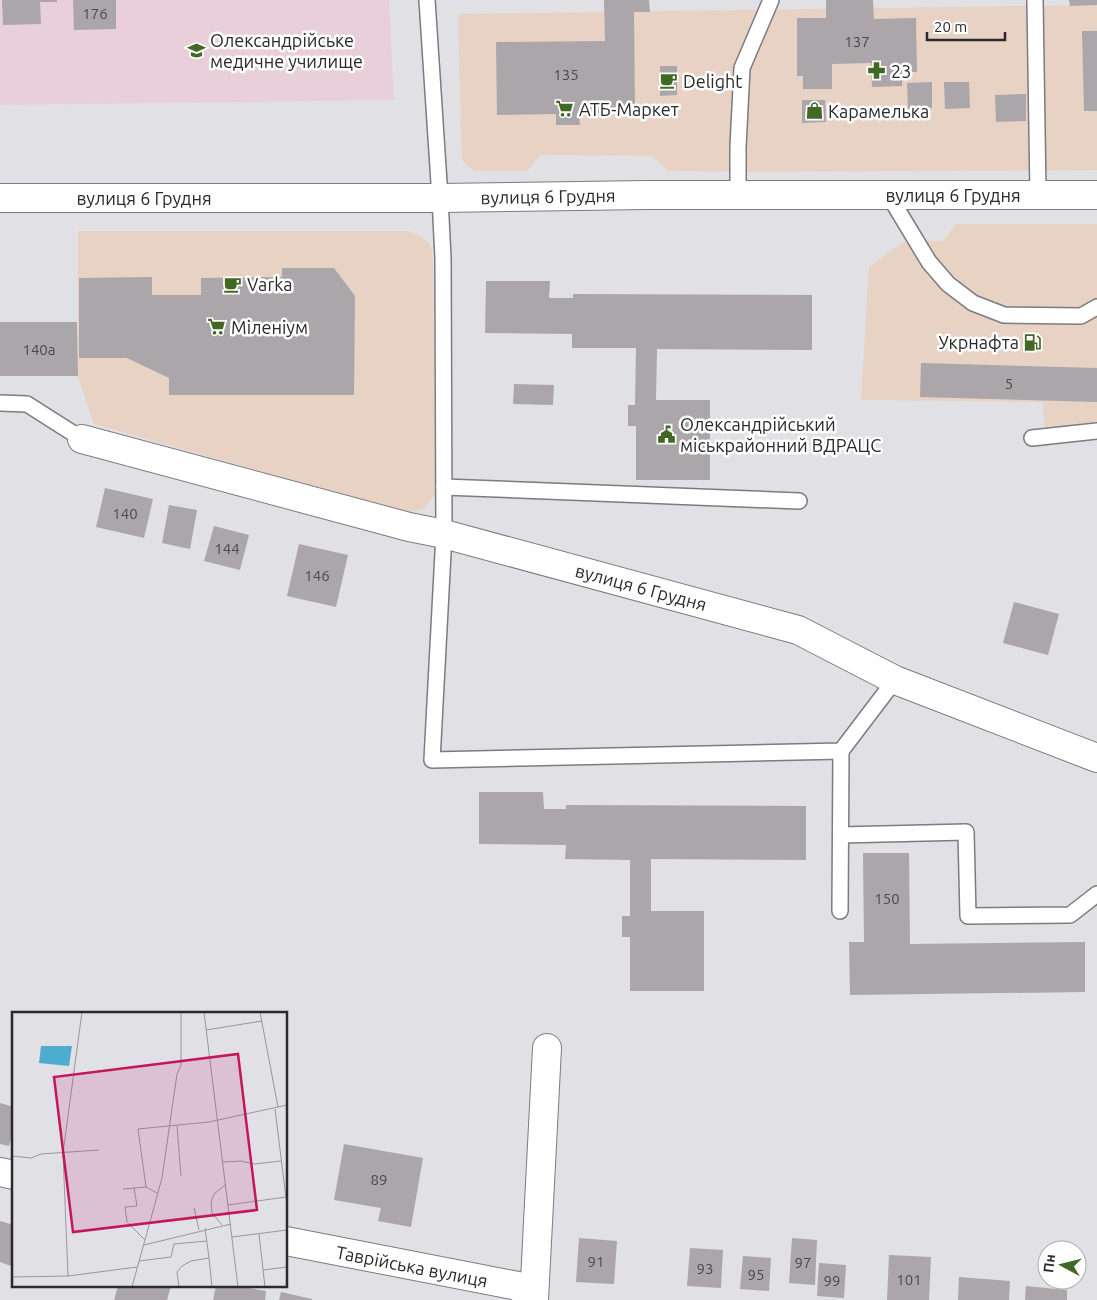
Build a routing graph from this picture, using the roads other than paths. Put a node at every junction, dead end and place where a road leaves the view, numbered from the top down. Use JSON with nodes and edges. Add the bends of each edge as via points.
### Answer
{"nodes":[{"id":1,"x":427,"y":0,"type":"edge"},
{"id":2,"x":771,"y":0,"type":"edge"},
{"id":3,"x":1035,"y":0,"type":"edge"},
{"id":4,"x":738,"y":194,"type":"junction"},
{"id":5,"x":888,"y":194,"type":"junction"},
{"id":6,"x":1038,"y":195,"type":"junction"},
{"id":7,"x":1097,"y":195,"type":"edge"},
{"id":8,"x":0,"y":198,"type":"edge"},
{"id":9,"x":440,"y":198,"type":"junction"},
{"id":10,"x":1097,"y":307,"type":"edge"},
{"id":11,"x":0,"y":403,"type":"edge"},
{"id":12,"x":1097,"y":431,"type":"edge"},
{"id":13,"x":1032,"y":438,"type":"dead end"},
{"id":14,"x":82,"y":439,"type":"joint"},
{"id":15,"x":444,"y":487,"type":"junction"},
{"id":16,"x":799,"y":501,"type":"dead end"},
{"id":17,"x":444,"y":534,"type":"junction"},
{"id":18,"x":895,"y":680,"type":"junction"},
{"id":19,"x":841,"y":751,"type":"junction"},
{"id":20,"x":1097,"y":758,"type":"edge"},
{"id":21,"x":841,"y":835,"type":"junction"},
{"id":22,"x":1097,"y":894,"type":"edge"},
{"id":23,"x":840,"y":911,"type":"dead end"},
{"id":24,"x":547,"y":1048,"type":"dead end"},
{"id":25,"x":288,"y":1241,"type":"edge"},
{"id":26,"x":533,"y":1300,"type":"edge"}],
"edges":[{"from":1,"to":9,"type":"lane"},
{"from":2,"to":4,"type":"lane","via":[[742,68]]},
{"from":3,"to":6,"type":"lane"},
{"from":4,"to":5,"type":"street","name":"вулиця 6 Грудня"},
{"from":4,"to":9,"type":"street","name":"вулиця 6 Грудня"},
{"from":5,"to":6,"type":"street","name":"вулиця 6 Грудня"},
{"from":5,"to":10,"type":"lane","via":[[929,262],[948,284],[972,303],[1004,315],[1081,316]]},
{"from":6,"to":7,"type":"street","name":"вулиця 6 Грудня"},
{"from":8,"to":9,"type":"street","name":"вулиця 6 Грудня"},
{"from":9,"to":15,"type":"lane"},
{"from":11,"to":14,"type":"lane","via":[[27,404]]},
{"from":12,"to":13,"type":"lane"},
{"from":14,"to":17,"type":"street","name":"вулиця 6 Грудня"},
{"from":15,"to":16,"type":"lane"},
{"from":15,"to":17,"type":"lane"},
{"from":17,"to":18,"type":"street","name":"вулиця 6 Грудня","via":[[798,630]]},
{"from":17,"to":19,"type":"lane","via":[[432,760]]},
{"from":18,"to":19,"type":"lane"},
{"from":18,"to":20,"type":"street","name":"вулиця 6 Грудня"},
{"from":19,"to":21,"type":"lane"},
{"from":21,"to":22,"type":"lane","via":[[966,832],[968,916],[1070,915]]},
{"from":21,"to":23,"type":"lane"},
{"from":24,"to":26,"type":"street"},
{"from":25,"to":26,"type":"street","name":"Таврійська вулиця","via":[[518,1286]]}]}
